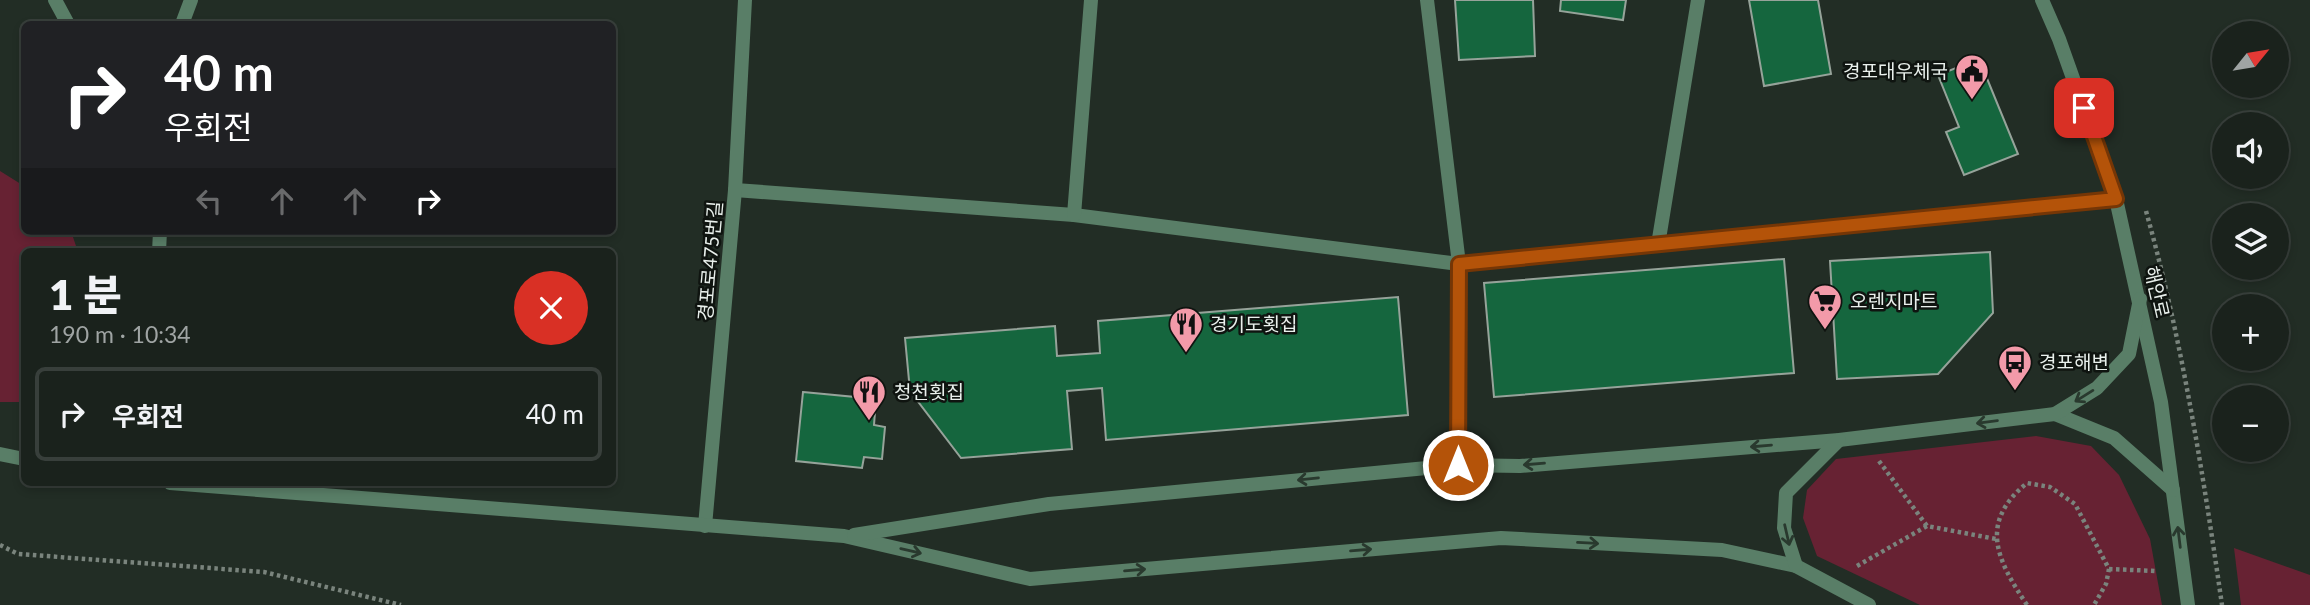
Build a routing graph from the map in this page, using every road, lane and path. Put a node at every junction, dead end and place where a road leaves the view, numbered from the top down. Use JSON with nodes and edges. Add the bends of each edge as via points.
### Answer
{"nodes":[{"id":1,"x":55,"y":0,"type":"edge"},
{"id":2,"x":191,"y":0,"type":"edge"},
{"id":3,"x":745,"y":0,"type":"edge"},
{"id":4,"x":1091,"y":0,"type":"edge"},
{"id":5,"x":1427,"y":0,"type":"edge"},
{"id":6,"x":1698,"y":0,"type":"edge"},
{"id":7,"x":2042,"y":0,"type":"edge"},
{"id":8,"x":66,"y":21,"type":"edge"},
{"id":9,"x":183,"y":21,"type":"edge"},
{"id":10,"x":735,"y":190,"type":"junction"},
{"id":11,"x":2116,"y":199,"type":"junction"},
{"id":12,"x":1074,"y":215,"type":"junction"},
{"id":13,"x":1658,"y":245,"type":"junction"},
{"id":14,"x":1459,"y":264,"type":"junction"},
{"id":15,"x":2140,"y":299,"type":"junction"},
{"id":16,"x":2055,"y":414,"type":"junction"},
{"id":17,"x":1839,"y":440,"type":"junction"},
{"id":18,"x":0,"y":454,"type":"edge"},
{"id":19,"x":21,"y":458,"type":"edge"},
{"id":20,"x":1879,"y":461,"type":"dead end"},
{"id":21,"x":1458,"y":465,"type":"junction"},
{"id":22,"x":207,"y":486,"type":"edge"},
{"id":23,"x":2173,"y":490,"type":"junction"},
{"id":24,"x":705,"y":526,"type":"junction"},
{"id":25,"x":1927,"y":526,"type":"junction"},
{"id":26,"x":844,"y":536,"type":"junction"},
{"id":27,"x":1996,"y":539,"type":"junction"},
{"id":28,"x":0,"y":545,"type":"edge"},
{"id":29,"x":1796,"y":566,"type":"junction"},
{"id":30,"x":1857,"y":566,"type":"dead end"},
{"id":31,"x":2109,"y":569,"type":"junction"},
{"id":32,"x":2155,"y":571,"type":"dead end"},
{"id":33,"x":401,"y":605,"type":"edge"},
{"id":34,"x":1870,"y":605,"type":"edge"},
{"id":35,"x":2027,"y":605,"type":"edge"},
{"id":36,"x":2094,"y":605,"type":"edge"},
{"id":37,"x":2188,"y":605,"type":"edge"}],
"edges":[{"from":1,"to":8,"type":"street"},
{"from":2,"to":9,"type":"street"},
{"from":3,"to":10,"type":"street","name":"경포로475번길"},
{"from":4,"to":12,"type":"street"},
{"from":5,"to":14,"type":"street"},
{"from":6,"to":13,"type":"street"},
{"from":7,"to":11,"type":"street","name":"해안로"},
{"from":10,"to":12,"type":"street"},
{"from":10,"to":24,"type":"street","name":"경포로475번길"},
{"from":11,"to":13,"type":"street"},
{"from":11,"to":15,"type":"street","name":"해안로"},
{"from":12,"to":14,"type":"street"},
{"from":13,"to":14,"type":"street"},
{"from":14,"to":21,"type":"street"},
{"from":15,"to":16,"type":"street","one_way":true,"via":[[2129,354],[2097,388]]},
{"from":15,"to":23,"type":"street","name":"해안로"},
{"from":16,"to":17,"type":"street","one_way":true},
{"from":16,"to":23,"type":"street","via":[[2114,438]]},
{"from":17,"to":21,"type":"street","one_way":true,"via":[[1520,466]]},
{"from":17,"to":29,"type":"street","one_way":true,"via":[[1786,493],[1784,528]]},
{"from":18,"to":19,"type":"street"},
{"from":20,"to":25,"type":"path"},
{"from":21,"to":26,"type":"street","one_way":true,"via":[[1049,504]]},
{"from":22,"to":24,"type":"street"},
{"from":37,"to":23,"type":"street","name":"해안로","one_way":true},
{"from":24,"to":26,"type":"street"},
{"from":25,"to":27,"type":"path"},
{"from":25,"to":30,"type":"path"},
{"from":26,"to":29,"type":"street","one_way":true,"via":[[1030,579],[1501,538],[1722,550]]},
{"from":27,"to":31,"type":"path","via":[[1999,513],[2011,495],[2026,482],[2050,487],[2075,503]]},
{"from":27,"to":35,"type":"path","via":[[2010,579]]},
{"from":28,"to":33,"type":"path","via":[[18,554],[264,572]]},
{"from":29,"to":34,"type":"street"},
{"from":31,"to":32,"type":"path"},
{"from":31,"to":36,"type":"path"}]}
